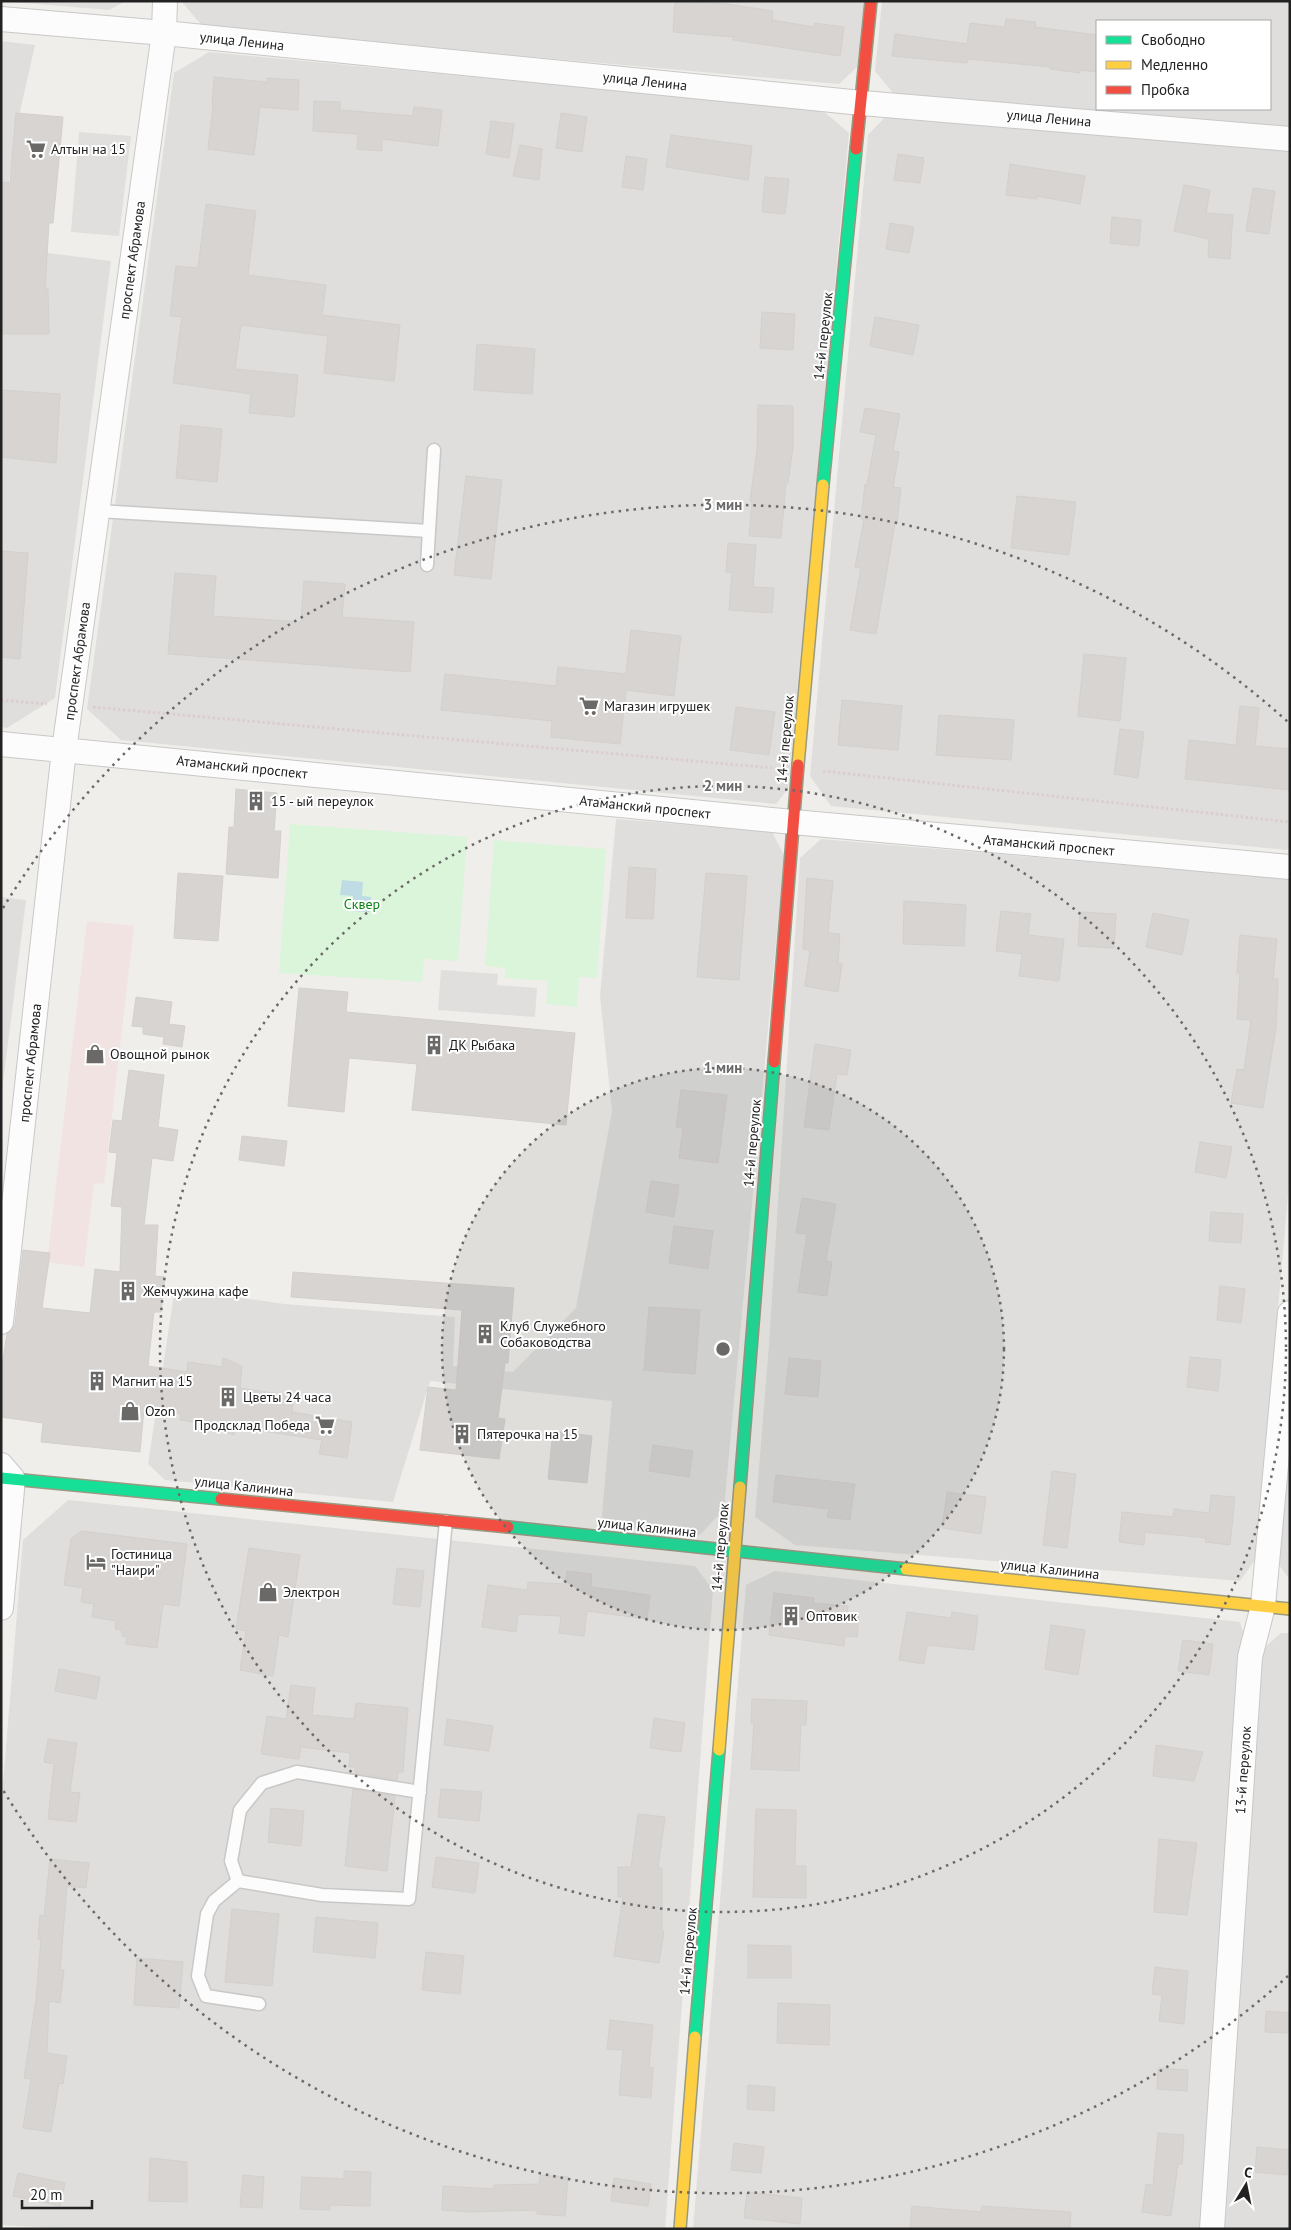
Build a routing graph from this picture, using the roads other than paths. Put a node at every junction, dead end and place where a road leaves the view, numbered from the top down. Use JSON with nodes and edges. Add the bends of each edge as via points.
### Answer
{"nodes":[{"id":1,"x":165,"y":1,"type":"edge"},
{"id":2,"x":871,"y":1,"type":"edge"},
{"id":3,"x":1,"y":19,"type":"edge"},
{"id":4,"x":164,"y":33,"type":"junction"},
{"id":5,"x":862,"y":103,"type":"junction"},
{"id":6,"x":1290,"y":139,"type":"edge"},
{"id":7,"x":434,"y":450,"type":"dead end"},
{"id":8,"x":98,"y":510,"type":"junction"},
{"id":9,"x":429,"y":531,"type":"junction"},
{"id":10,"x":427,"y":565,"type":"dead end"},
{"id":11,"x":1,"y":744,"type":"edge"},
{"id":12,"x":64,"y":750,"type":"junction"},
{"id":13,"x":793,"y":822,"type":"junction"},
{"id":14,"x":1290,"y":867,"type":"edge"},
{"id":15,"x":1290,"y":1313,"type":"edge"},
{"id":16,"x":1,"y":1322,"type":"edge"},
{"id":17,"x":5,"y":1474,"type":"edge"},
{"id":18,"x":446,"y":1521,"type":"junction"},
{"id":19,"x":735,"y":1551,"type":"junction"},
{"id":20,"x":1263,"y":1606,"type":"junction"},
{"id":21,"x":1,"y":1608,"type":"edge"},
{"id":22,"x":1290,"y":1609,"type":"edge"},
{"id":23,"x":420,"y":1792,"type":"junction"},
{"id":24,"x":238,"y":1881,"type":"junction"},
{"id":25,"x":259,"y":2004,"type":"dead end"},
{"id":26,"x":680,"y":2229,"type":"edge"},
{"id":27,"x":1212,"y":2229,"type":"edge"}],
"edges":[{"from":1,"to":4,"type":"street","name":"проспект Абрамова"},
{"from":2,"to":5,"type":"street","name":"14-й переулок"},
{"from":3,"to":4,"type":"street","name":"улица Ленина"},
{"from":4,"to":5,"type":"street","name":"улица Ленина"},
{"from":4,"to":8,"type":"street","name":"проспект Абрамова"},
{"from":5,"to":6,"type":"street","name":"улица Ленина"},
{"from":5,"to":13,"type":"street","name":"14-й переулок"},
{"from":7,"to":9,"type":"lane"},
{"from":8,"to":9,"type":"lane"},
{"from":8,"to":12,"type":"street","name":"проспект Абрамова"},
{"from":9,"to":10,"type":"lane"},
{"from":11,"to":12,"type":"street","name":"Атаманский проспект"},
{"from":12,"to":13,"type":"street","name":"Атаманский проспект"},
{"from":12,"to":16,"type":"street","name":"проспект Абрамова"},
{"from":13,"to":14,"type":"street","name":"Атаманский проспект"},
{"from":13,"to":19,"type":"street","name":"14-й переулок"},
{"from":15,"to":20,"type":"street","name":"13-й переулок"},
{"from":17,"to":18,"type":"street","name":"улица Калинина"},
{"from":17,"to":21,"type":"street"},
{"from":18,"to":19,"type":"street","name":"улица Калинина"},
{"from":18,"to":23,"type":"lane"},
{"from":19,"to":20,"type":"street","name":"улица Калинина"},
{"from":19,"to":26,"type":"street","name":"14-й переулок"},
{"from":20,"to":22,"type":"street","name":"улица Калинина"},
{"from":20,"to":27,"type":"street","name":"13-й переулок","via":[[1250,1657]]},
{"from":23,"to":24,"type":"lane","via":[[297,1772],[262,1783],[240,1810],[231,1861]]},
{"from":23,"to":24,"type":"lane","via":[[409,1899],[322,1895]]},
{"from":24,"to":25,"type":"lane","via":[[214,1901],[207,1914],[198,1976],[206,1996]]}]}
